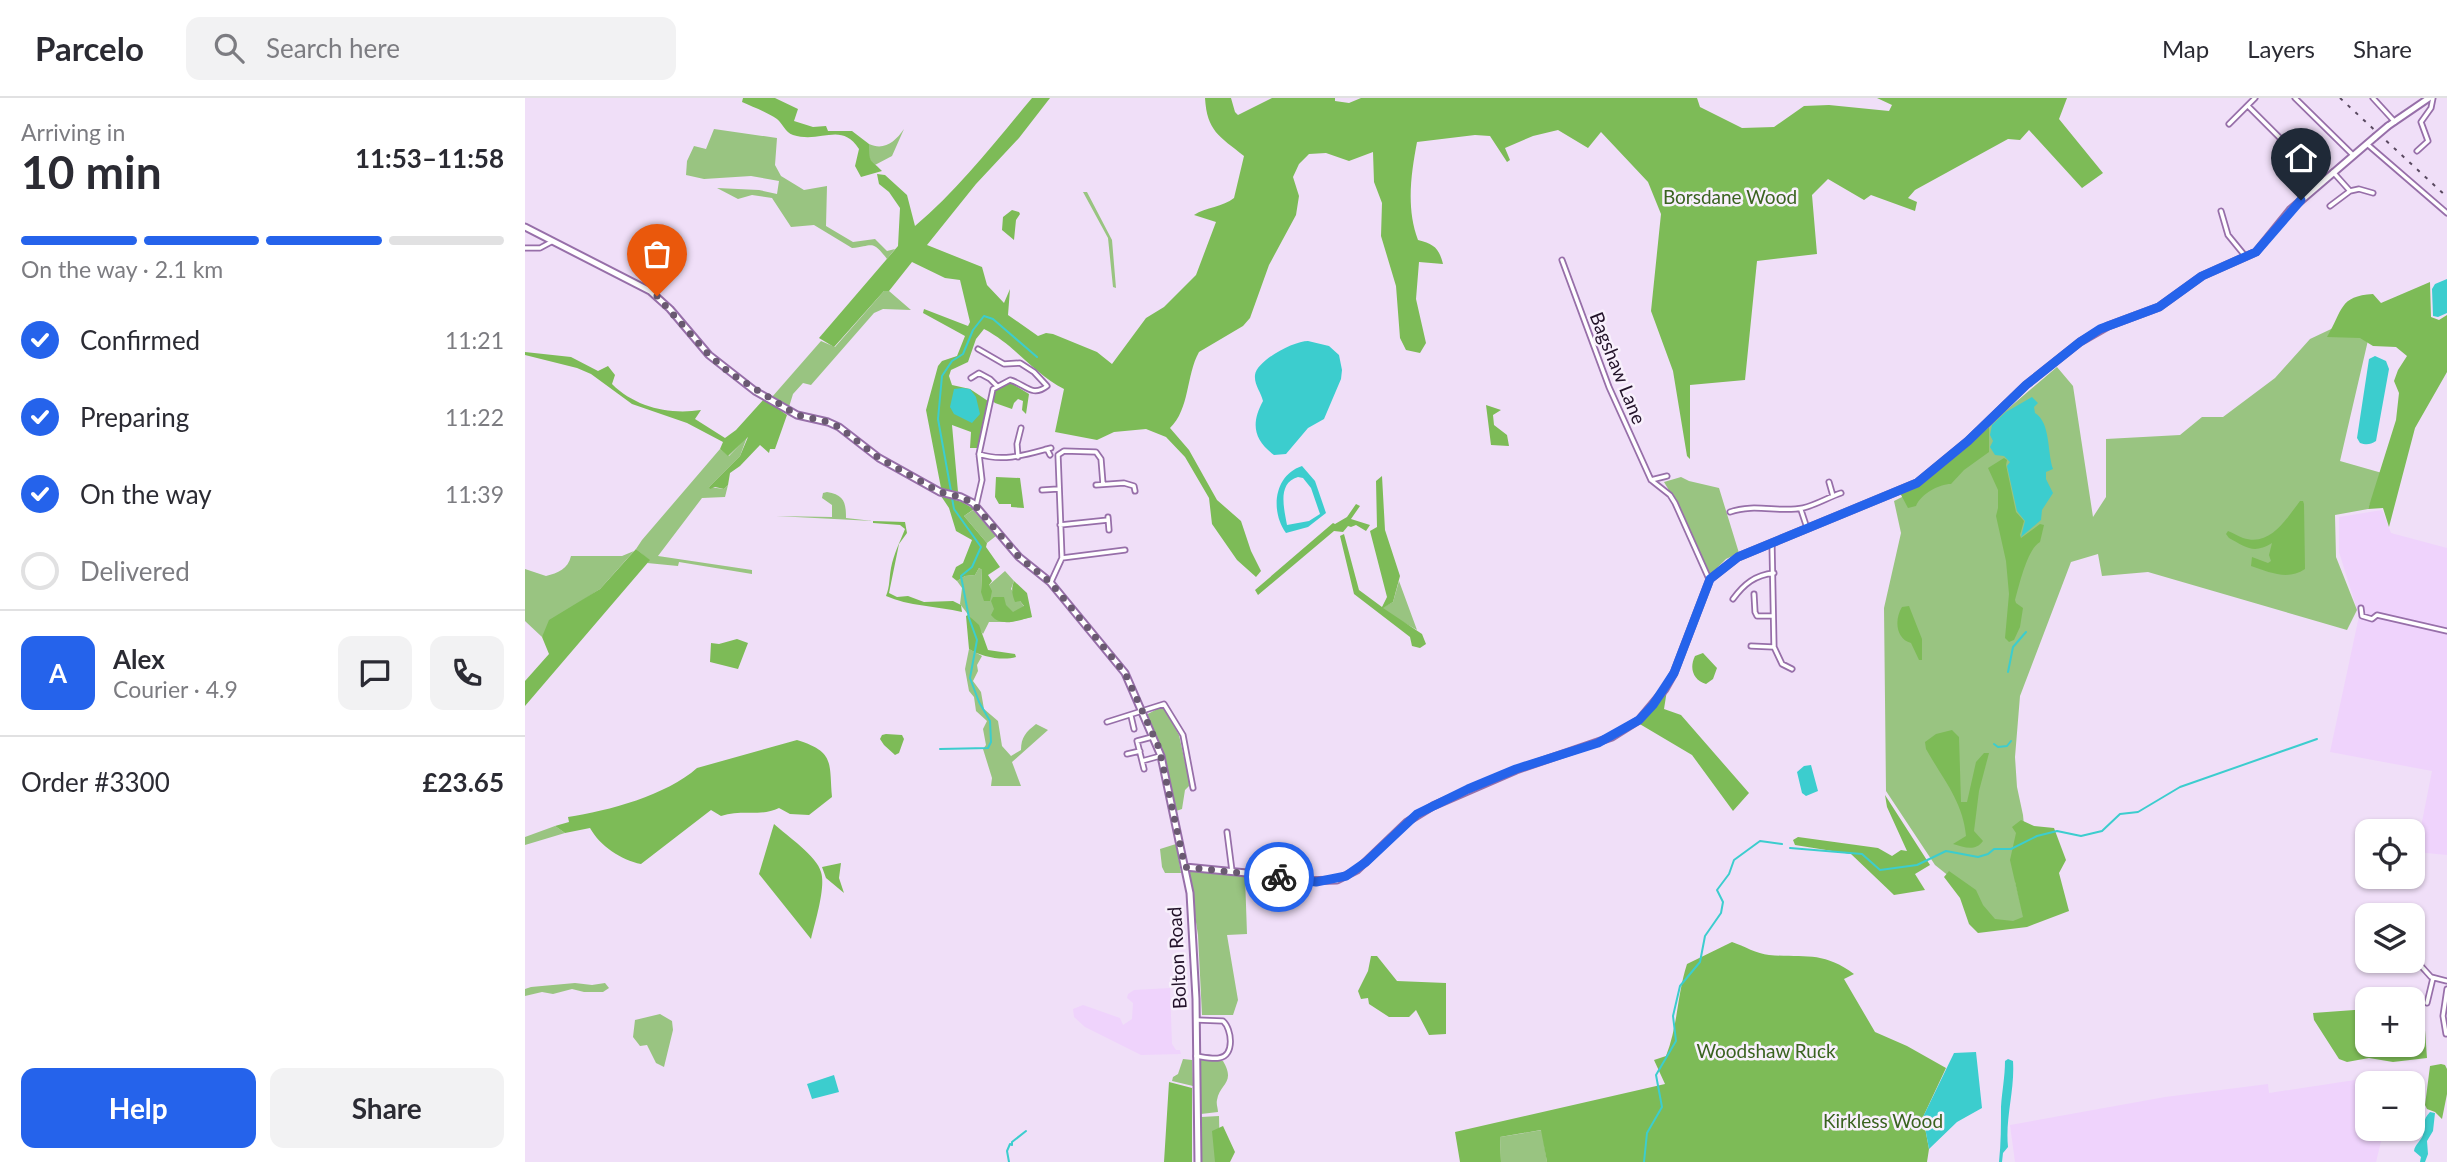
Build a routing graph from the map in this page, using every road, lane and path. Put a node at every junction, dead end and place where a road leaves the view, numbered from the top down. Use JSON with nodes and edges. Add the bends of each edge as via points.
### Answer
{"nodes":[{"id":1,"x":2255,"y":98,"type":"edge"},
{"id":2,"x":2295,"y":98,"type":"edge"},
{"id":3,"x":2374,"y":98,"type":"edge"},
{"id":4,"x":2431,"y":98,"type":"edge"},
{"id":5,"x":2248,"y":106,"type":"junction"},
{"id":6,"x":2395,"y":122,"type":"junction"},
{"id":7,"x":2229,"y":124,"type":"dead end"},
{"id":8,"x":2367,"y":144,"type":"junction"},
{"id":9,"x":2417,"y":151,"type":"dead end"},
{"id":10,"x":2353,"y":155,"type":"junction"},
{"id":11,"x":2333,"y":172,"type":"junction"},
{"id":12,"x":2320,"y":183,"type":"junction"},
{"id":13,"x":2350,"y":191,"type":"junction"},
{"id":14,"x":2373,"y":193,"type":"dead end"},
{"id":15,"x":2330,"y":206,"type":"dead end"},
{"id":16,"x":2221,"y":211,"type":"dead end"},
{"id":17,"x":2447,"y":213,"type":"edge"},
{"id":18,"x":525,"y":227,"type":"edge"},
{"id":19,"x":553,"y":241,"type":"junction"},
{"id":20,"x":525,"y":248,"type":"edge"},
{"id":21,"x":2246,"y":257,"type":"junction"},
{"id":22,"x":1562,"y":260,"type":"dead end"},
{"id":23,"x":978,"y":349,"type":"dead end"},
{"id":24,"x":987,"y":368,"type":"dead end"},
{"id":25,"x":983,"y":374,"type":"junction"},
{"id":26,"x":971,"y":378,"type":"dead end"},
{"id":27,"x":997,"y":386,"type":"junction"},
{"id":28,"x":1021,"y":428,"type":"dead end"},
{"id":29,"x":979,"y":454,"type":"junction"},
{"id":30,"x":1050,"y":455,"type":"dead end"},
{"id":31,"x":1018,"y":457,"type":"junction"},
{"id":32,"x":1667,"y":476,"type":"dead end"},
{"id":33,"x":1652,"y":482,"type":"junction"},
{"id":34,"x":1829,"y":482,"type":"dead end"},
{"id":35,"x":1103,"y":484,"type":"junction"},
{"id":36,"x":1096,"y":485,"type":"dead end"},
{"id":37,"x":1136,"y":487,"type":"dead end"},
{"id":38,"x":1058,"y":489,"type":"junction"},
{"id":39,"x":1039,"y":490,"type":"dead end"},
{"id":40,"x":1841,"y":493,"type":"dead end"},
{"id":41,"x":1833,"y":496,"type":"junction"},
{"id":42,"x":1735,"y":504,"type":"dead end"},
{"id":43,"x":976,"y":506,"type":"junction"},
{"id":44,"x":1737,"y":509,"type":"junction"},
{"id":45,"x":1801,"y":509,"type":"junction"},
{"id":46,"x":1730,"y":512,"type":"dead end"},
{"id":47,"x":1060,"y":525,"type":"junction"},
{"id":48,"x":1807,"y":527,"type":"junction"},
{"id":49,"x":1109,"y":530,"type":"dead end"},
{"id":50,"x":1772,"y":544,"type":"junction"},
{"id":51,"x":1125,"y":550,"type":"dead end"},
{"id":52,"x":1062,"y":558,"type":"junction"},
{"id":53,"x":1774,"y":573,"type":"junction"},
{"id":54,"x":1710,"y":579,"type":"junction"},
{"id":55,"x":1050,"y":582,"type":"junction"},
{"id":56,"x":1754,"y":594,"type":"dead end"},
{"id":57,"x":1733,"y":599,"type":"dead end"},
{"id":58,"x":2361,"y":608,"type":"dead end"},
{"id":59,"x":1773,"y":616,"type":"junction"},
{"id":60,"x":2447,"y":631,"type":"edge"},
{"id":61,"x":1751,"y":646,"type":"dead end"},
{"id":62,"x":1774,"y":647,"type":"junction"},
{"id":63,"x":1792,"y":669,"type":"dead end"},
{"id":64,"x":1143,"y":713,"type":"junction"},
{"id":65,"x":1131,"y":716,"type":"junction"},
{"id":66,"x":1108,"y":722,"type":"dead end"},
{"id":67,"x":1134,"y":729,"type":"dead end"},
{"id":68,"x":1154,"y":736,"type":"junction"},
{"id":69,"x":1140,"y":751,"type":"junction"},
{"id":70,"x":1127,"y":754,"type":"dead end"},
{"id":71,"x":1161,"y":756,"type":"junction"},
{"id":72,"x":1142,"y":761,"type":"junction"},
{"id":73,"x":1144,"y":769,"type":"dead end"},
{"id":74,"x":1193,"y":788,"type":"dead end"},
{"id":75,"x":1227,"y":832,"type":"dead end"},
{"id":76,"x":1185,"y":867,"type":"junction"},
{"id":77,"x":1232,"y":871,"type":"junction"},
{"id":78,"x":2425,"y":969,"type":"edge"},
{"id":79,"x":2433,"y":978,"type":"junction"},
{"id":80,"x":2447,"y":981,"type":"edge"},
{"id":81,"x":2447,"y":989,"type":"edge"},
{"id":82,"x":2427,"y":1003,"type":"dead end"},
{"id":83,"x":1196,"y":1020,"type":"junction"},
{"id":84,"x":2445,"y":1034,"type":"edge"},
{"id":85,"x":1196,"y":1056,"type":"junction"},
{"id":86,"x":1198,"y":1162,"type":"edge"}],
"edges":[{"from":1,"to":5,"type":"street"},
{"from":2,"to":10,"type":"street"},
{"from":3,"to":6,"type":"street"},
{"from":4,"to":6,"type":"street"},
{"from":4,"to":9,"type":"street","via":[[2431,108],[2421,122],[2428,141]]},
{"from":5,"to":7,"type":"street"},
{"from":5,"to":12,"type":"street"},
{"from":6,"to":8,"type":"street","bridge":true},
{"from":8,"to":10,"type":"street"},
{"from":8,"to":17,"type":"street"},
{"from":10,"to":11,"type":"street"},
{"from":11,"to":12,"type":"street"},
{"from":11,"to":13,"type":"street"},
{"from":12,"to":21,"type":"street","via":[[2290,210],[2256,252]]},
{"from":13,"to":14,"type":"street"},
{"from":13,"to":15,"type":"street"},
{"from":16,"to":21,"type":"street","via":[[2228,235]]},
{"from":18,"to":19,"type":"street","name":"Bolton Road"},
{"from":19,"to":20,"type":"street","via":[[540,248]]},
{"from":19,"to":43,"type":"street","name":"Bolton Road","via":[[650,291],[709,355],[755,391],[797,415],[839,427],[879,458]]},
{"from":21,"to":48,"type":"street","via":[[2202,276],[2159,307],[2100,329],[2080,342],[1917,483]]},
{"from":22,"to":33,"type":"street","name":"Bagshaw Lane","via":[[1609,387]]},
{"from":23,"to":27,"type":"street","via":[[1004,364],[1020,363],[1047,386],[1036,392],[1010,380]]},
{"from":24,"to":25,"type":"street"},
{"from":25,"to":26,"type":"street"},
{"from":25,"to":27,"type":"street"},
{"from":27,"to":29,"type":"street","via":[[990,398]]},
{"from":28,"to":31,"type":"street"},
{"from":29,"to":31,"type":"street"},
{"from":29,"to":43,"type":"street","via":[[982,480]]},
{"from":30,"to":31,"type":"street","via":[[1049,448]]},
{"from":32,"to":33,"type":"street"},
{"from":33,"to":54,"type":"street","name":"Bagshaw Lane","via":[[1675,503]]},
{"from":34,"to":41,"type":"street"},
{"from":35,"to":36,"type":"street"},
{"from":35,"to":37,"type":"street"},
{"from":35,"to":38,"type":"street","via":[[1098,453],[1064,451],[1056,461]]},
{"from":38,"to":39,"type":"street"},
{"from":38,"to":47,"type":"street"},
{"from":40,"to":41,"type":"street"},
{"from":41,"to":45,"type":"street"},
{"from":42,"to":44,"type":"street"},
{"from":43,"to":55,"type":"street","name":"Bolton Road","via":[[1019,557]]},
{"from":44,"to":45,"type":"street"},
{"from":44,"to":46,"type":"street"},
{"from":45,"to":48,"type":"street"},
{"from":47,"to":49,"type":"street","via":[[1108,519]]},
{"from":47,"to":52,"type":"street"},
{"from":48,"to":50,"type":"street"},
{"from":50,"to":53,"type":"street"},
{"from":50,"to":54,"type":"street","via":[[1729,562]]},
{"from":51,"to":52,"type":"street"},
{"from":52,"to":55,"type":"street"},
{"from":53,"to":57,"type":"street","via":[[1752,579]]},
{"from":53,"to":59,"type":"street"},
{"from":54,"to":77,"type":"street","via":[[1674,673],[1648,712],[1627,728],[1433,806],[1407,822],[1357,870],[1337,880],[1301,881]]},
{"from":55,"to":64,"type":"street","name":"Bolton Road","via":[[1125,673]]},
{"from":56,"to":59,"type":"street","via":[[1757,616]]},
{"from":58,"to":60,"type":"street","via":[[2362,616],[2372,619],[2377,615]]},
{"from":59,"to":62,"type":"street"},
{"from":61,"to":62,"type":"street"},
{"from":62,"to":63,"type":"street","via":[[1782,664]]},
{"from":64,"to":65,"type":"street"},
{"from":64,"to":68,"type":"street","name":"Bolton Road"},
{"from":64,"to":74,"type":"street","via":[[1167,707],[1183,735]]},
{"from":65,"to":66,"type":"street"},
{"from":65,"to":67,"type":"street"},
{"from":68,"to":69,"type":"street","via":[[1137,741]]},
{"from":68,"to":71,"type":"street","name":"Bolton Road"},
{"from":69,"to":70,"type":"street"},
{"from":69,"to":72,"type":"street"},
{"from":71,"to":72,"type":"street"},
{"from":71,"to":76,"type":"street","name":"Bolton Road"},
{"from":72,"to":73,"type":"street"},
{"from":75,"to":77,"type":"street"},
{"from":76,"to":77,"type":"street"},
{"from":76,"to":83,"type":"street","name":"Bolton Road"},
{"from":78,"to":79,"type":"street"},
{"from":79,"to":80,"type":"street"},
{"from":79,"to":82,"type":"street"},
{"from":81,"to":84,"type":"street"},
{"from":83,"to":85,"type":"street","name":"Bolton Road"},
{"from":83,"to":85,"type":"street","via":[[1223,1021],[1230,1031],[1225,1056]]},
{"from":85,"to":86,"type":"street","name":"Bolton Road"}]}
